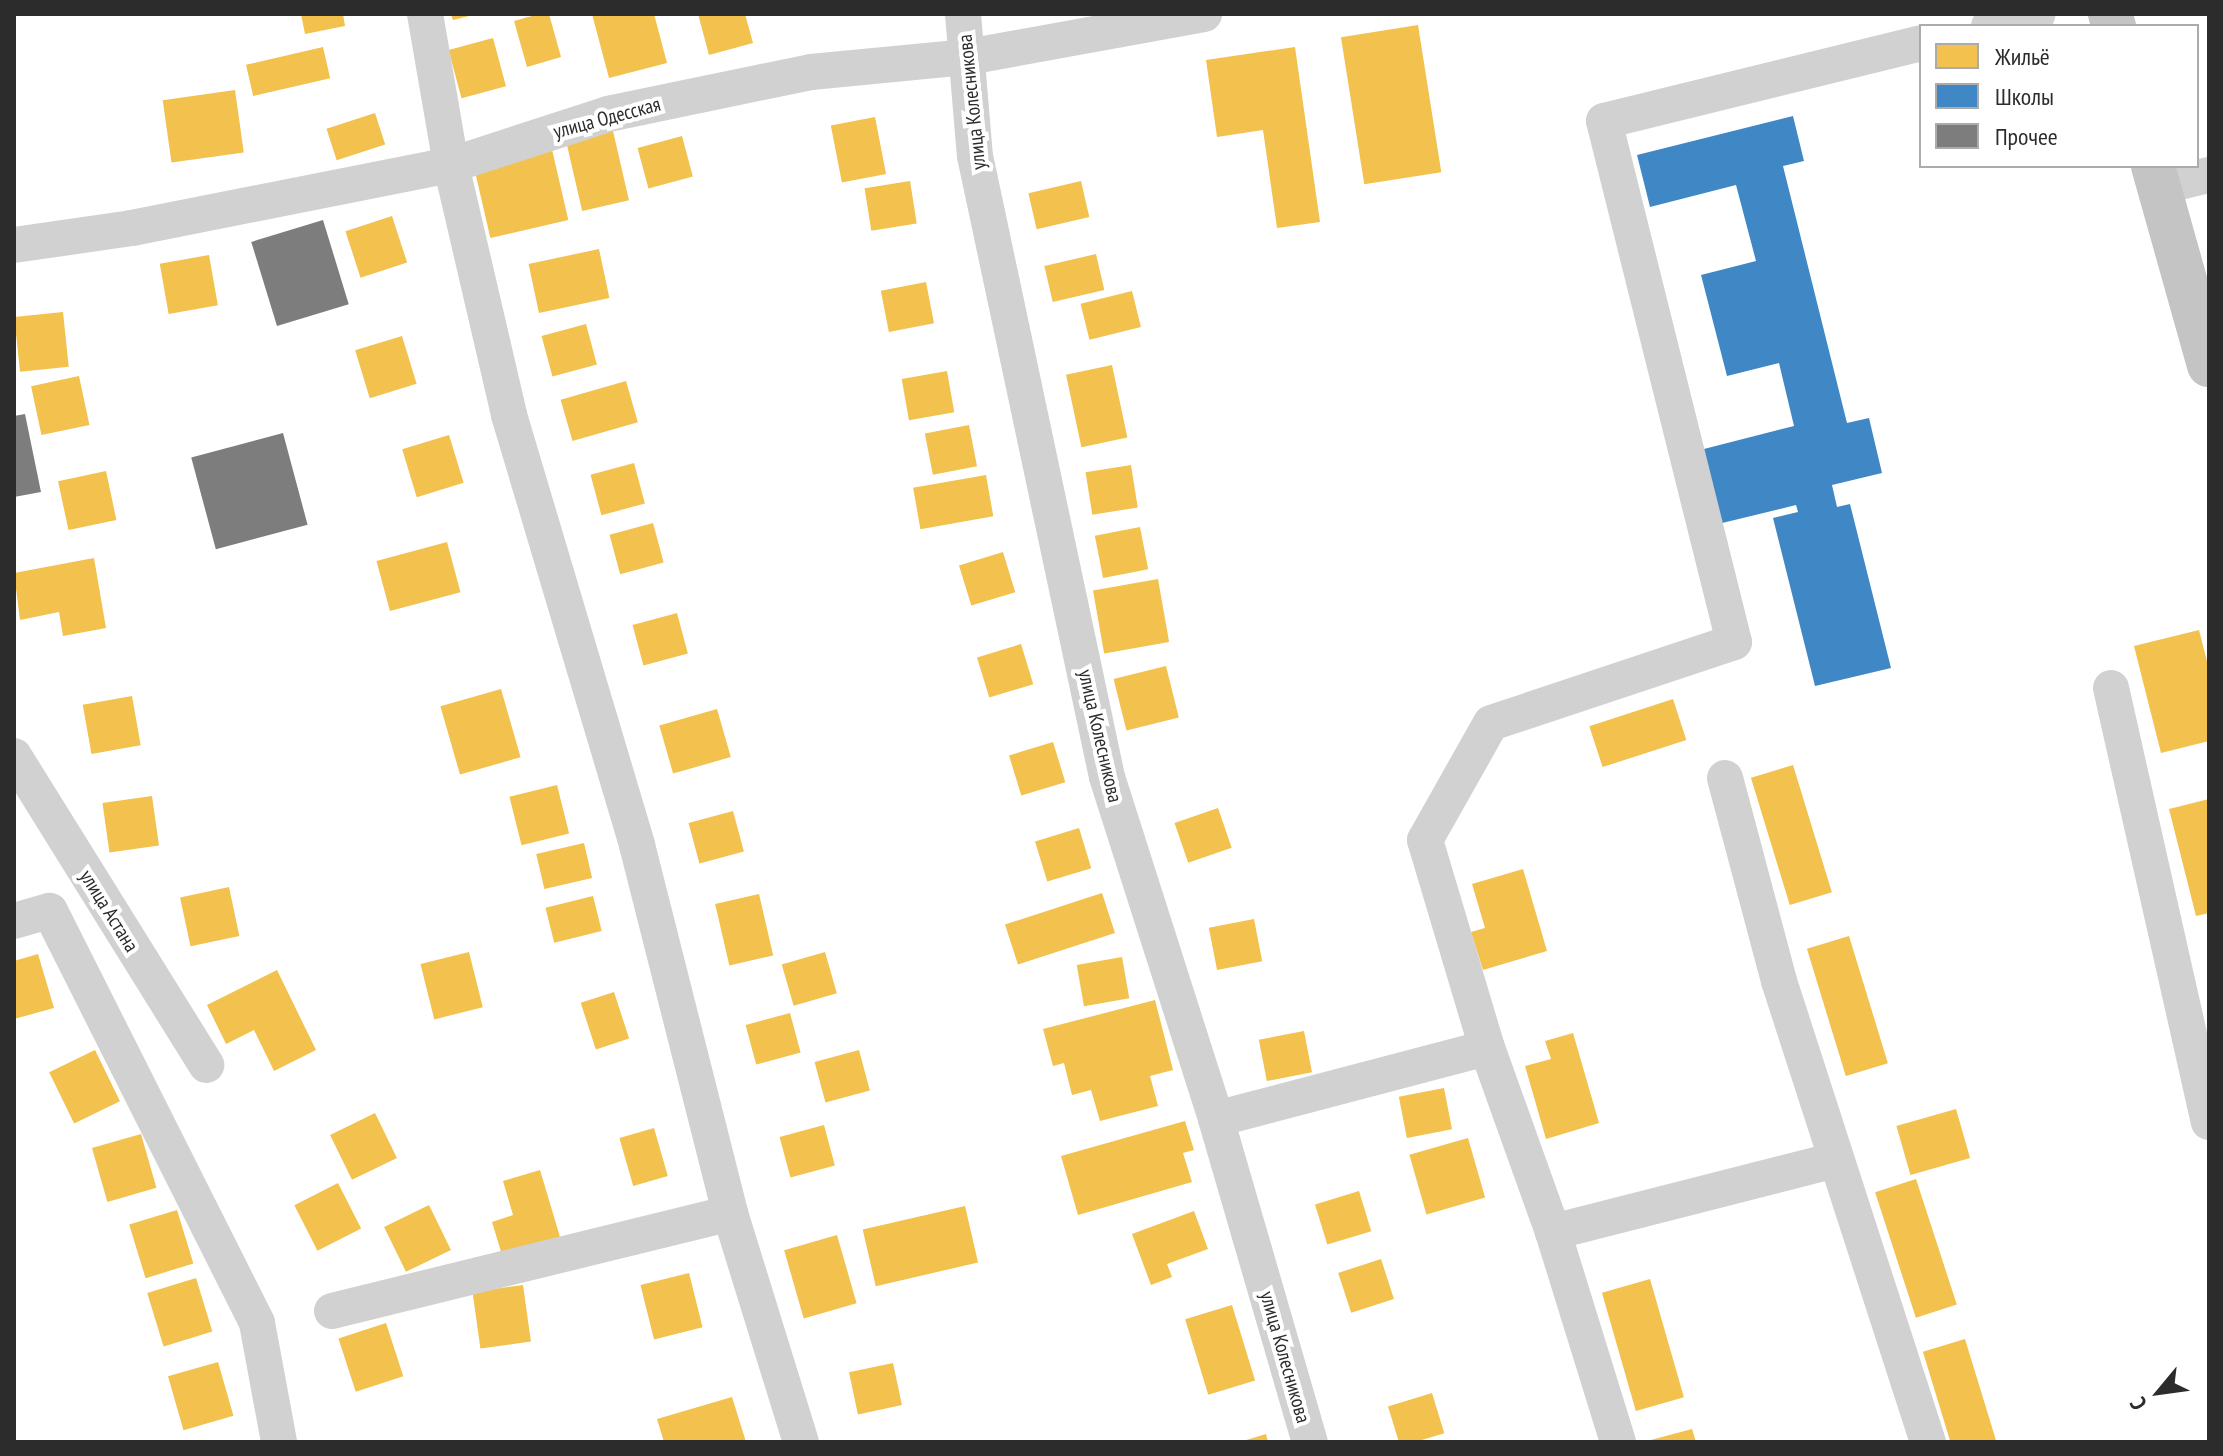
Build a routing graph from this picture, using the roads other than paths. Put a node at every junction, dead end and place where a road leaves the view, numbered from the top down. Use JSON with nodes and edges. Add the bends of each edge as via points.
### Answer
{"nodes":[{"id":1,"x":425,"y":14,"type":"edge"},
{"id":2,"x":963,"y":14,"type":"edge"},
{"id":3,"x":1204,"y":14,"type":"edge"},
{"id":4,"x":2038,"y":14,"type":"edge"},
{"id":5,"x":1997,"y":24,"type":"edge"},
{"id":6,"x":1919,"y":43,"type":"edge"},
{"id":7,"x":968,"y":57,"type":"junction"},
{"id":8,"x":451,"y":165,"type":"junction"},
{"id":9,"x":2209,"y":175,"type":"edge"},
{"id":10,"x":2156,"y":177,"type":"edge"},
{"id":11,"x":14,"y":245,"type":"edge"},
{"id":12,"x":2209,"y":365,"type":"edge"},
{"id":13,"x":2111,"y":688,"type":"dead end"},
{"id":14,"x":14,"y":756,"type":"edge"},
{"id":15,"x":1725,"y":778,"type":"dead end"},
{"id":16,"x":14,"y":921,"type":"edge"},
{"id":17,"x":1487,"y":1048,"type":"junction"},
{"id":18,"x":206,"y":1065,"type":"dead end"},
{"id":19,"x":1216,"y":1119,"type":"junction"},
{"id":20,"x":2209,"y":1122,"type":"edge"},
{"id":21,"x":1836,"y":1160,"type":"junction"},
{"id":22,"x":730,"y":1213,"type":"junction"},
{"id":23,"x":1553,"y":1232,"type":"junction"},
{"id":24,"x":332,"y":1311,"type":"dead end"},
{"id":25,"x":279,"y":1442,"type":"edge"},
{"id":26,"x":801,"y":1442,"type":"edge"},
{"id":27,"x":1310,"y":1442,"type":"edge"},
{"id":28,"x":1618,"y":1442,"type":"edge"},
{"id":29,"x":1928,"y":1442,"type":"edge"}],
"edges":[{"from":1,"to":8,"type":"street"},
{"from":2,"to":7,"type":"street","name":"улица Колесникова"},
{"from":3,"to":7,"type":"street","name":"улица Одесская"},
{"from":4,"to":5,"type":"street"},
{"from":6,"to":17,"type":"street","via":[[1604,121],[1734,642],[1491,723],[1425,840]]},
{"from":7,"to":8,"type":"street","name":"улица Одесская","via":[[811,72],[608,114]]},
{"from":7,"to":19,"type":"street","name":"улица Колесникова","via":[[975,156],[1107,777]]},
{"from":8,"to":11,"type":"street","name":"улица Одесская","via":[[132,228]]},
{"from":8,"to":22,"type":"street","via":[[509,415],[637,845]]},
{"from":9,"to":10,"type":"street"},
{"from":10,"to":12,"type":"main road"},
{"from":13,"to":20,"type":"street"},
{"from":14,"to":18,"type":"street","name":"улица Астана"},
{"from":15,"to":21,"type":"street","via":[[1779,981]]},
{"from":16,"to":25,"type":"street","via":[[50,911],[257,1323]]},
{"from":17,"to":19,"type":"street"},
{"from":17,"to":23,"type":"street"},
{"from":19,"to":27,"type":"street","name":"улица Колесникова"},
{"from":21,"to":23,"type":"street"},
{"from":21,"to":29,"type":"street"},
{"from":22,"to":24,"type":"street"},
{"from":22,"to":26,"type":"street"},
{"from":23,"to":28,"type":"street"}]}
